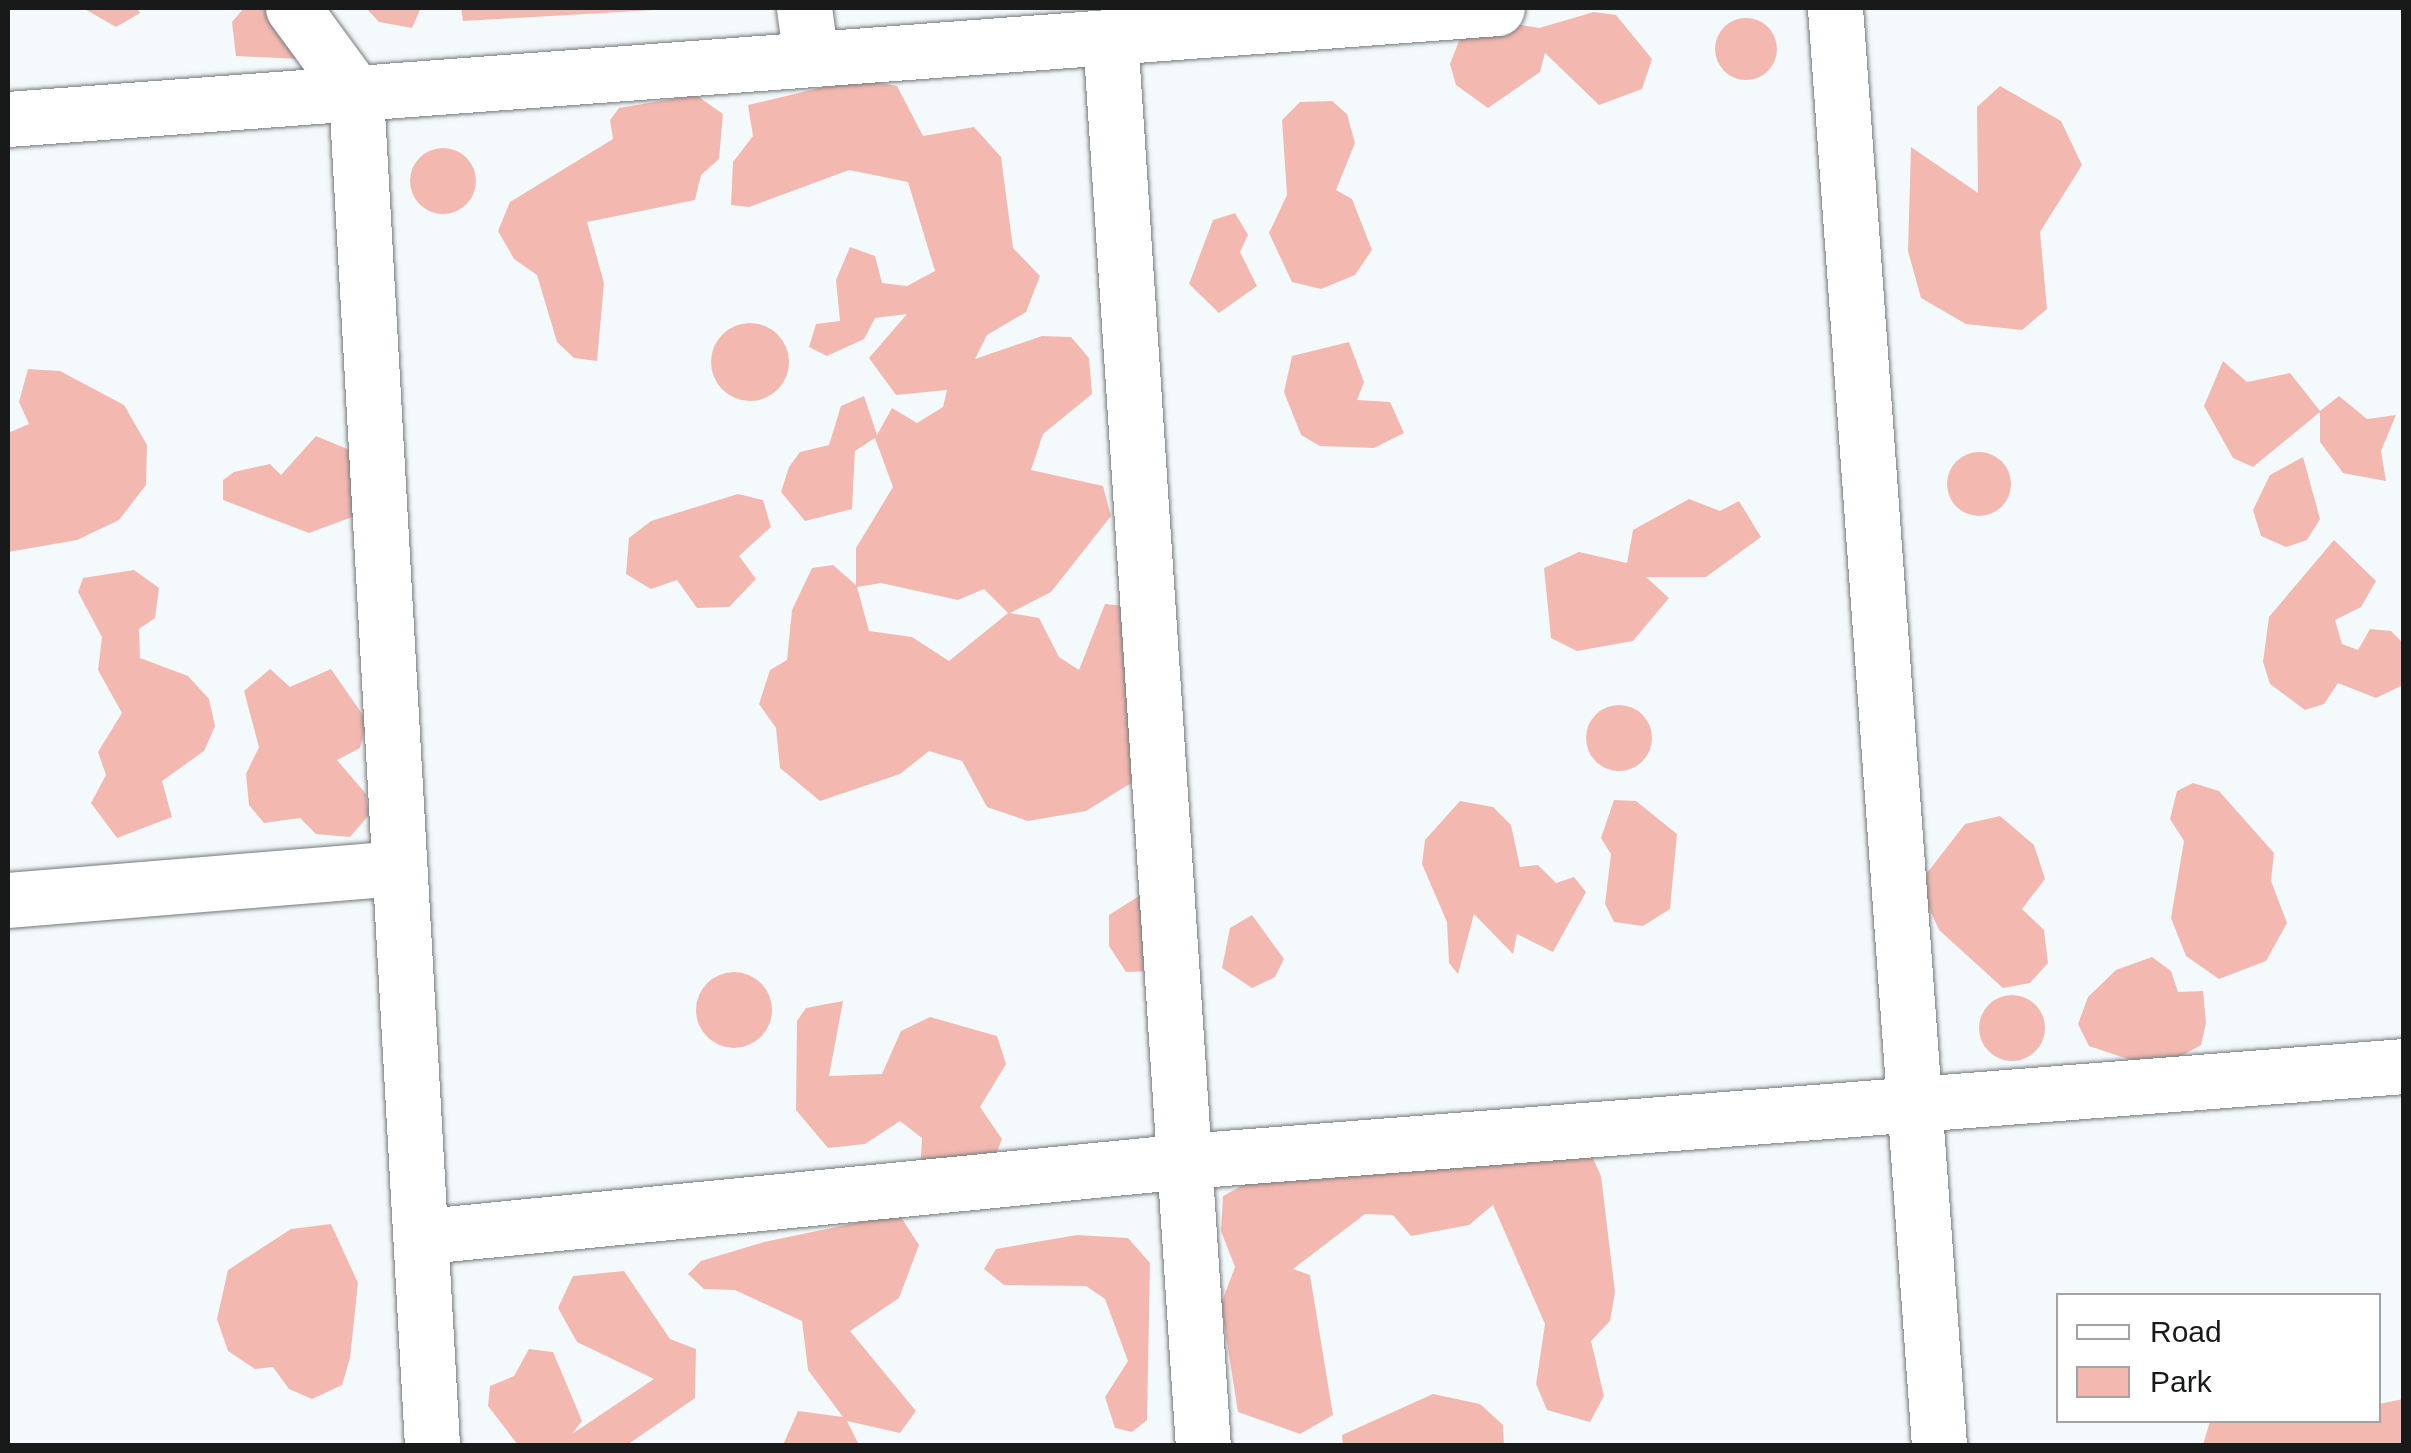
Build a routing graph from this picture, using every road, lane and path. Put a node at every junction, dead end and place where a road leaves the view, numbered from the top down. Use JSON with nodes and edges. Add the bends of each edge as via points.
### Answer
{"nodes":[{"id":1,"x":293,"y":8,"type":"edge"},
{"id":2,"x":1498,"y":8,"type":"edge"},
{"id":3,"x":1835,"y":8,"type":"edge"},
{"id":4,"x":807,"y":33,"type":"edge"},
{"id":5,"x":1110,"y":36,"type":"junction"},
{"id":6,"x":356,"y":94,"type":"junction"},
{"id":7,"x":8,"y":118,"type":"edge"},
{"id":8,"x":394,"y":868,"type":"junction"},
{"id":9,"x":8,"y":900,"type":"edge"},
{"id":10,"x":2404,"y":1066,"type":"edge"},
{"id":11,"x":1914,"y":1109,"type":"junction"},
{"id":12,"x":1186,"y":1161,"type":"junction"},
{"id":13,"x":426,"y":1236,"type":"junction"},
{"id":14,"x":432,"y":1446,"type":"edge"},
{"id":15,"x":1203,"y":1446,"type":"edge"},
{"id":16,"x":1939,"y":1446,"type":"edge"}],
"edges":[{"from":1,"to":6,"type":"street"},
{"from":2,"to":5,"type":"street"},
{"from":3,"to":11,"type":"street"},
{"from":4,"to":5,"type":"street"},
{"from":4,"to":6,"type":"street"},
{"from":5,"to":12,"type":"street"},
{"from":6,"to":7,"type":"street"},
{"from":6,"to":8,"type":"street"},
{"from":8,"to":9,"type":"street"},
{"from":8,"to":13,"type":"street"},
{"from":10,"to":11,"type":"street"},
{"from":11,"to":12,"type":"street"},
{"from":11,"to":16,"type":"street"},
{"from":12,"to":13,"type":"street"},
{"from":12,"to":15,"type":"street"},
{"from":13,"to":14,"type":"street"}]}
